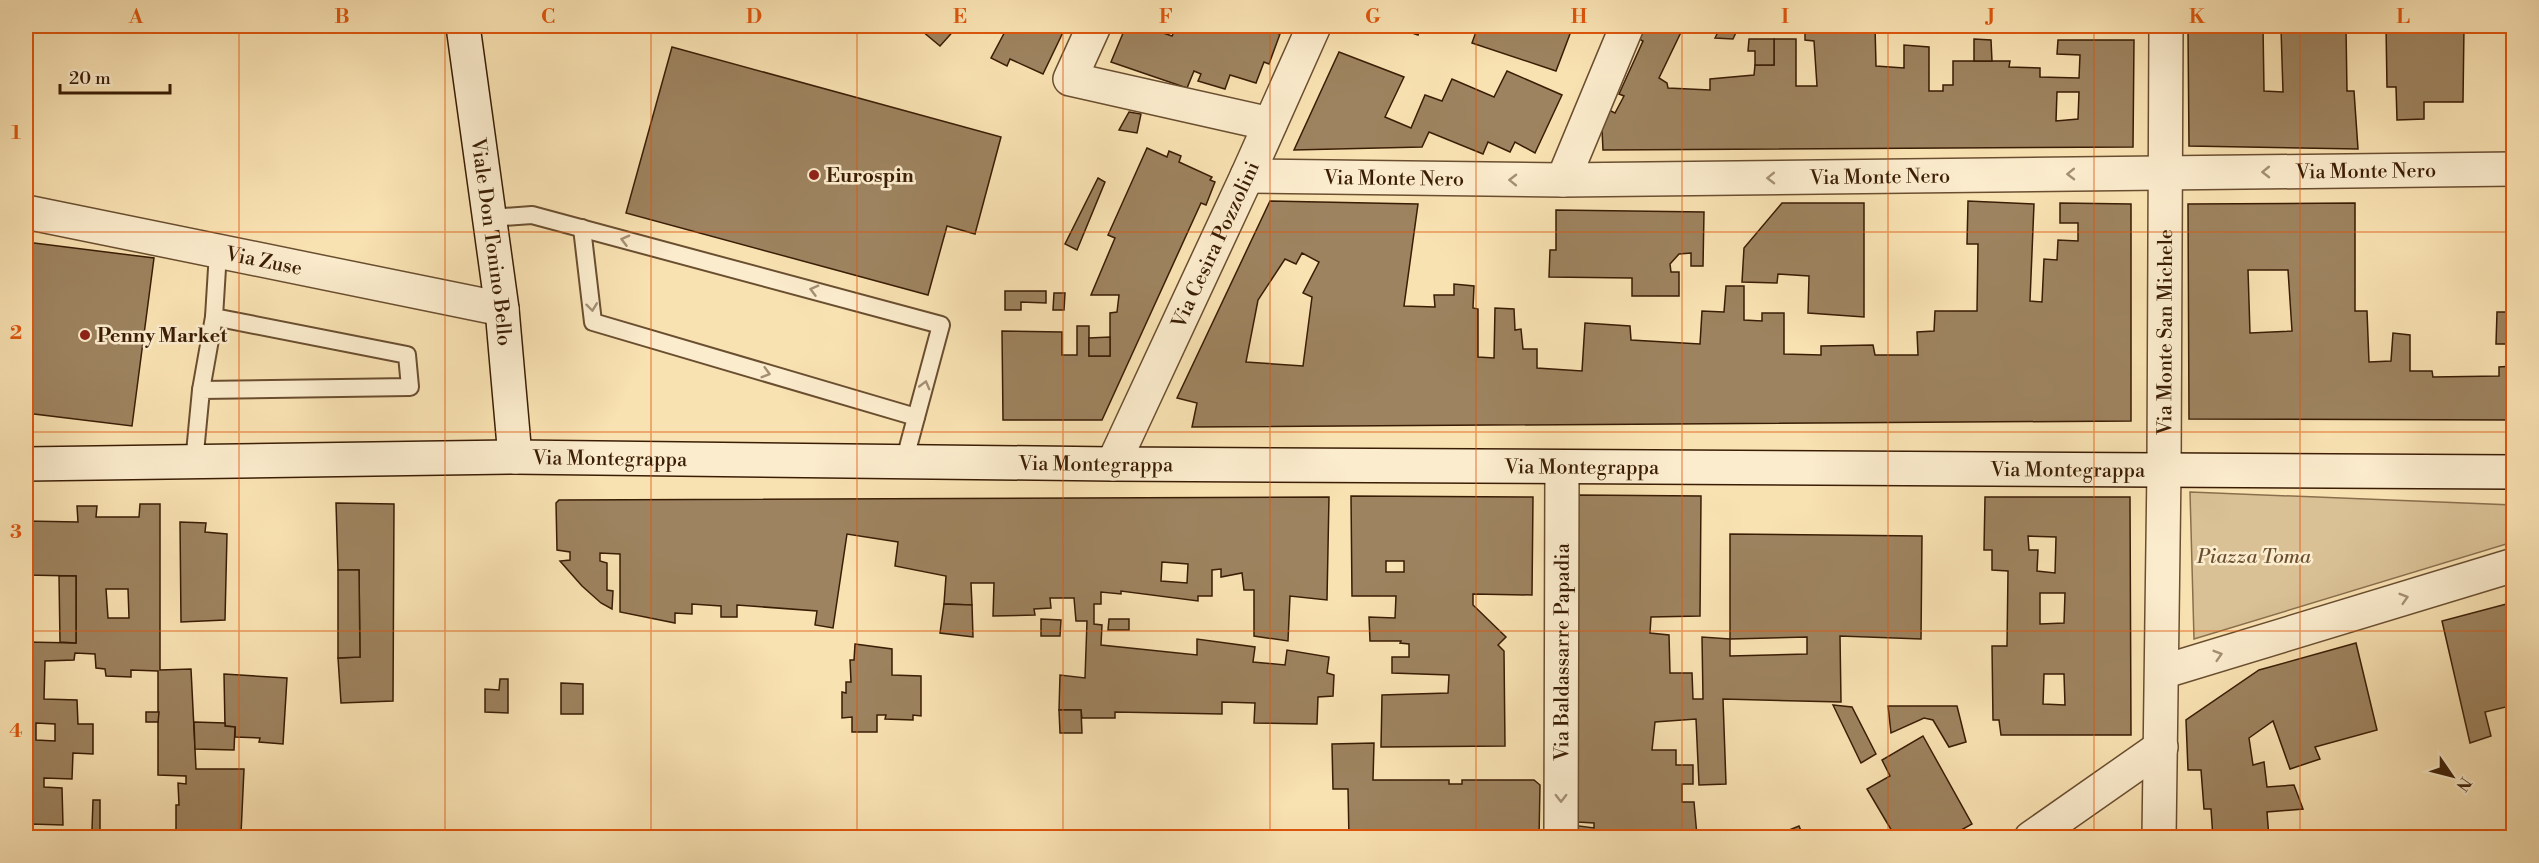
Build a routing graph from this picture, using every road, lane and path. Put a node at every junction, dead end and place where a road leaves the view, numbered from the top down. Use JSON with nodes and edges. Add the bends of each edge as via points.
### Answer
{"nodes":[{"id":1,"x":463,"y":26,"type":"edge"},
{"id":2,"x":1094,"y":26,"type":"edge"},
{"id":3,"x":1314,"y":26,"type":"edge"},
{"id":4,"x":1627,"y":26,"type":"edge"},
{"id":5,"x":2166,"y":26,"type":"edge"},
{"id":6,"x":1270,"y":124,"type":"junction"},
{"id":7,"x":2514,"y":169,"type":"edge"},
{"id":8,"x":2164,"y":173,"type":"junction"},
{"id":9,"x":1247,"y":176,"type":"junction"},
{"id":10,"x":1563,"y":180,"type":"junction"},
{"id":11,"x":26,"y":212,"type":"edge"},
{"id":12,"x":490,"y":218,"type":"junction"},
{"id":13,"x":582,"y":228,"type":"junction"},
{"id":14,"x":218,"y":252,"type":"junction"},
{"id":15,"x":502,"y":309,"type":"junction"},
{"id":16,"x":214,"y":317,"type":"junction"},
{"id":17,"x":201,"y":390,"type":"junction"},
{"id":18,"x":916,"y":417,"type":"junction"},
{"id":19,"x":515,"y":457,"type":"junction"},
{"id":20,"x":904,"y":462,"type":"junction"},
{"id":21,"x":194,"y":463,"type":"junction"},
{"id":22,"x":26,"y":464,"type":"edge"},
{"id":23,"x":1113,"y":464,"type":"junction"},
{"id":24,"x":1562,"y":467,"type":"junction"},
{"id":25,"x":2164,"y":469,"type":"junction"},
{"id":26,"x":2514,"y":472,"type":"edge"},
{"id":27,"x":2514,"y":565,"type":"edge"},
{"id":28,"x":2162,"y":672,"type":"junction"},
{"id":29,"x":2161,"y":747,"type":"junction"},
{"id":30,"x":1561,"y":837,"type":"edge"},
{"id":31,"x":2031,"y":837,"type":"edge"},
{"id":32,"x":2159,"y":837,"type":"edge"}],
"edges":[{"from":1,"to":12,"type":"street","name":"Viale Don Tonino Bello"},
{"from":2,"to":6,"type":"street","via":[[1070,79]]},
{"from":3,"to":6,"type":"street","name":"Via Cesira Pozzolini"},
{"from":4,"to":10,"type":"street"},
{"from":5,"to":8,"type":"street","name":"Via Monte San Michele"},
{"from":6,"to":9,"type":"street","name":"Via Cesira Pozzolini"},
{"from":7,"to":8,"type":"street","name":"Via Monte Nero","one_way":true},
{"from":8,"to":10,"type":"street","name":"Via Monte Nero","one_way":true},
{"from":8,"to":25,"type":"street","name":"Via Monte San Michele"},
{"from":10,"to":9,"type":"street","name":"Via Monte Nero","one_way":true},
{"from":9,"to":23,"type":"street","name":"Via Cesira Pozzolini"},
{"from":11,"to":14,"type":"street","name":"Via Zuse"},
{"from":12,"to":13,"type":"lane","via":[[532,214]]},
{"from":12,"to":15,"type":"street","name":"Viale Don Tonino Bello"},
{"from":13,"to":18,"type":"lane","one_way":true,"via":[[593,322]]},
{"from":18,"to":13,"type":"lane","one_way":true,"via":[[941,325]]},
{"from":14,"to":15,"type":"street","name":"Via Zuse"},
{"from":14,"to":16,"type":"lane"},
{"from":15,"to":19,"type":"street","name":"Viale Don Tonino Bello"},
{"from":16,"to":17,"type":"lane"},
{"from":16,"to":17,"type":"lane","via":[[407,356],[410,387]]},
{"from":17,"to":21,"type":"lane"},
{"from":18,"to":20,"type":"lane"},
{"from":19,"to":20,"type":"street","name":"Via Montegrappa"},
{"from":19,"to":21,"type":"street","name":"Via Montegrappa"},
{"from":20,"to":23,"type":"street","name":"Via Montegrappa"},
{"from":21,"to":22,"type":"street","name":"Via Montegrappa"},
{"from":23,"to":24,"type":"street","name":"Via Montegrappa"},
{"from":24,"to":25,"type":"street","name":"Via Montegrappa"},
{"from":24,"to":30,"type":"street","name":"Via Baldassarre Papadia","one_way":true},
{"from":25,"to":26,"type":"street"},
{"from":25,"to":28,"type":"street","name":"Via Monte San Michele"},
{"from":28,"to":27,"type":"street","one_way":true},
{"from":28,"to":29,"type":"street","name":"Via Monte San Michele"},
{"from":29,"to":31,"type":"street"},
{"from":29,"to":32,"type":"street","name":"Via Monte San Michele"}]}
